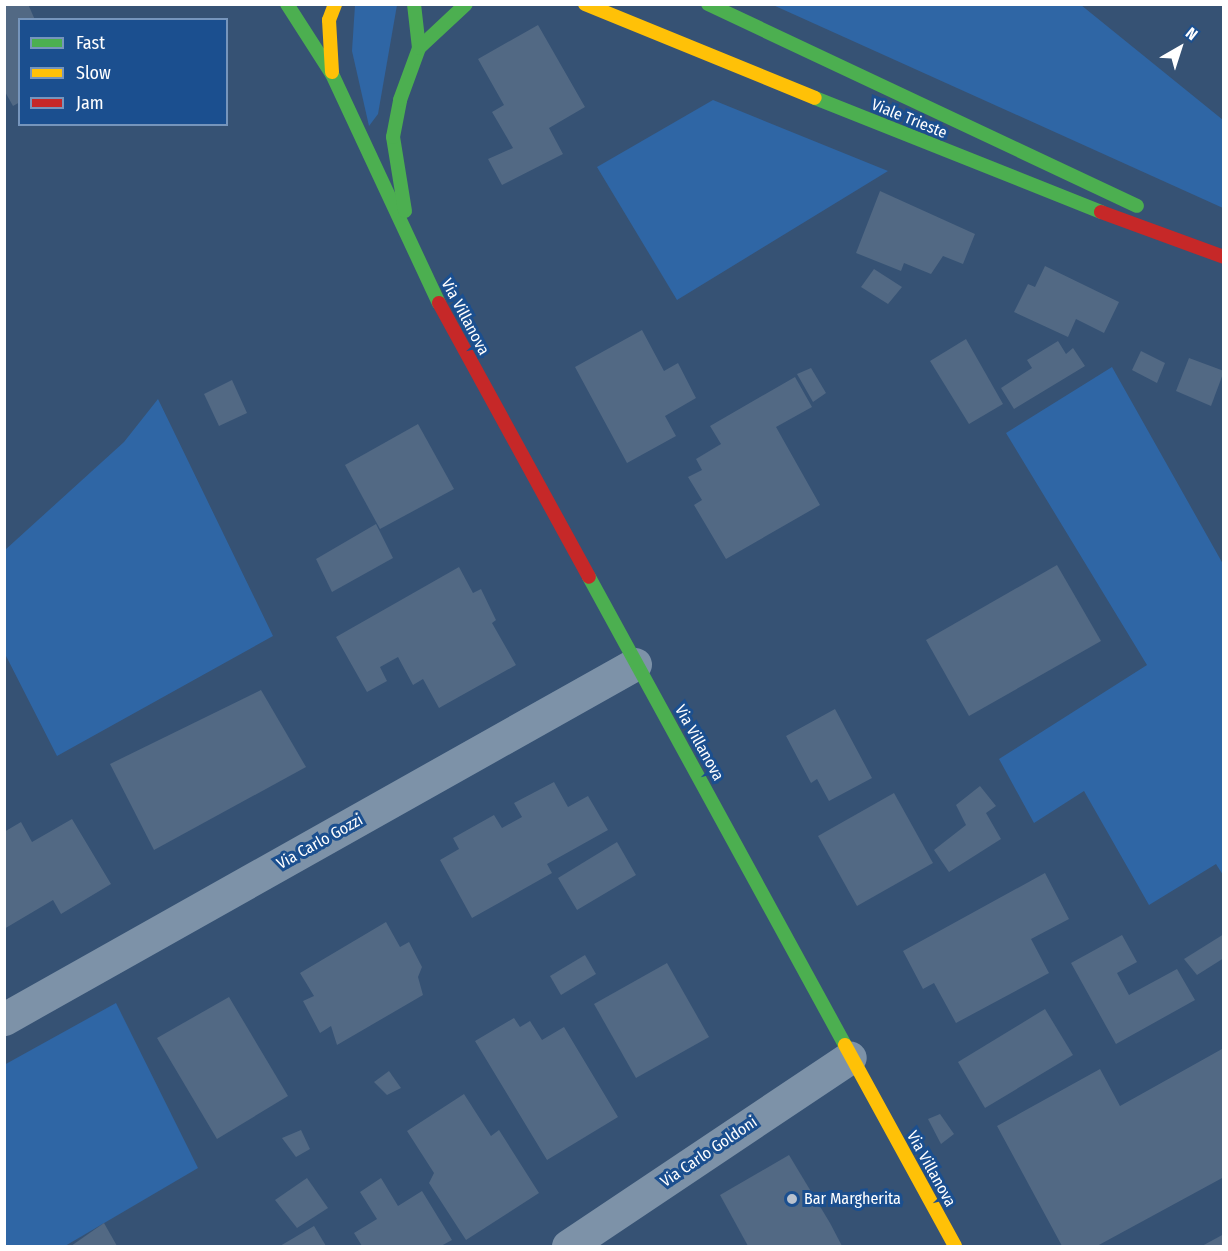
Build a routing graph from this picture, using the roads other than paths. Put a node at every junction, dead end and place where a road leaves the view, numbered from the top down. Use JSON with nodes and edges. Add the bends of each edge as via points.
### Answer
{"nodes":[{"id":1,"x":287,"y":4,"type":"edge"},
{"id":2,"x":335,"y":4,"type":"edge"},
{"id":3,"x":414,"y":4,"type":"edge"},
{"id":4,"x":466,"y":4,"type":"edge"},
{"id":5,"x":585,"y":4,"type":"edge"},
{"id":6,"x":708,"y":4,"type":"edge"},
{"id":7,"x":748,"y":15,"type":"edge"},
{"id":8,"x":419,"y":48,"type":"junction"},
{"id":9,"x":332,"y":74,"type":"junction"},
{"id":10,"x":1224,"y":251,"type":"edge"},
{"id":11,"x":413,"y":255,"type":"junction"},
{"id":12,"x":1224,"y":257,"type":"edge"},
{"id":13,"x":636,"y":664,"type":"junction"},
{"id":14,"x":4,"y":1019,"type":"edge"},
{"id":15,"x":849,"y":1057,"type":"junction"},
{"id":16,"x":568,"y":1246,"type":"edge"},
{"id":17,"x":956,"y":1246,"type":"edge"}],
"edges":[{"from":1,"to":9,"type":"street","name":"Via Villanova"},
{"from":2,"to":9,"type":"street","name":"Via Villanova","via":[[328,20]]},
{"from":3,"to":8,"type":"street","name":"Via Villanova"},
{"from":4,"to":8,"type":"street"},
{"from":5,"to":12,"type":"street","name":"Viale Trieste","via":[[1018,181]]},
{"from":6,"to":7,"type":"street","name":"Viale Trieste"},
{"from":7,"to":10,"type":"street","name":"Viale Trieste","via":[[1068,170]]},
{"from":8,"to":11,"type":"street","name":"Via Villanova","via":[[393,137]]},
{"from":9,"to":11,"type":"street","name":"Via Villanova"},
{"from":11,"to":13,"type":"street","name":"Via Villanova"},
{"from":13,"to":14,"type":"street","name":"Via Carlo Gozzi"},
{"from":13,"to":15,"type":"street","name":"Via Villanova"},
{"from":15,"to":16,"type":"street","name":"Via Carlo Goldoni"},
{"from":15,"to":17,"type":"street","name":"Via Villanova"}]}
